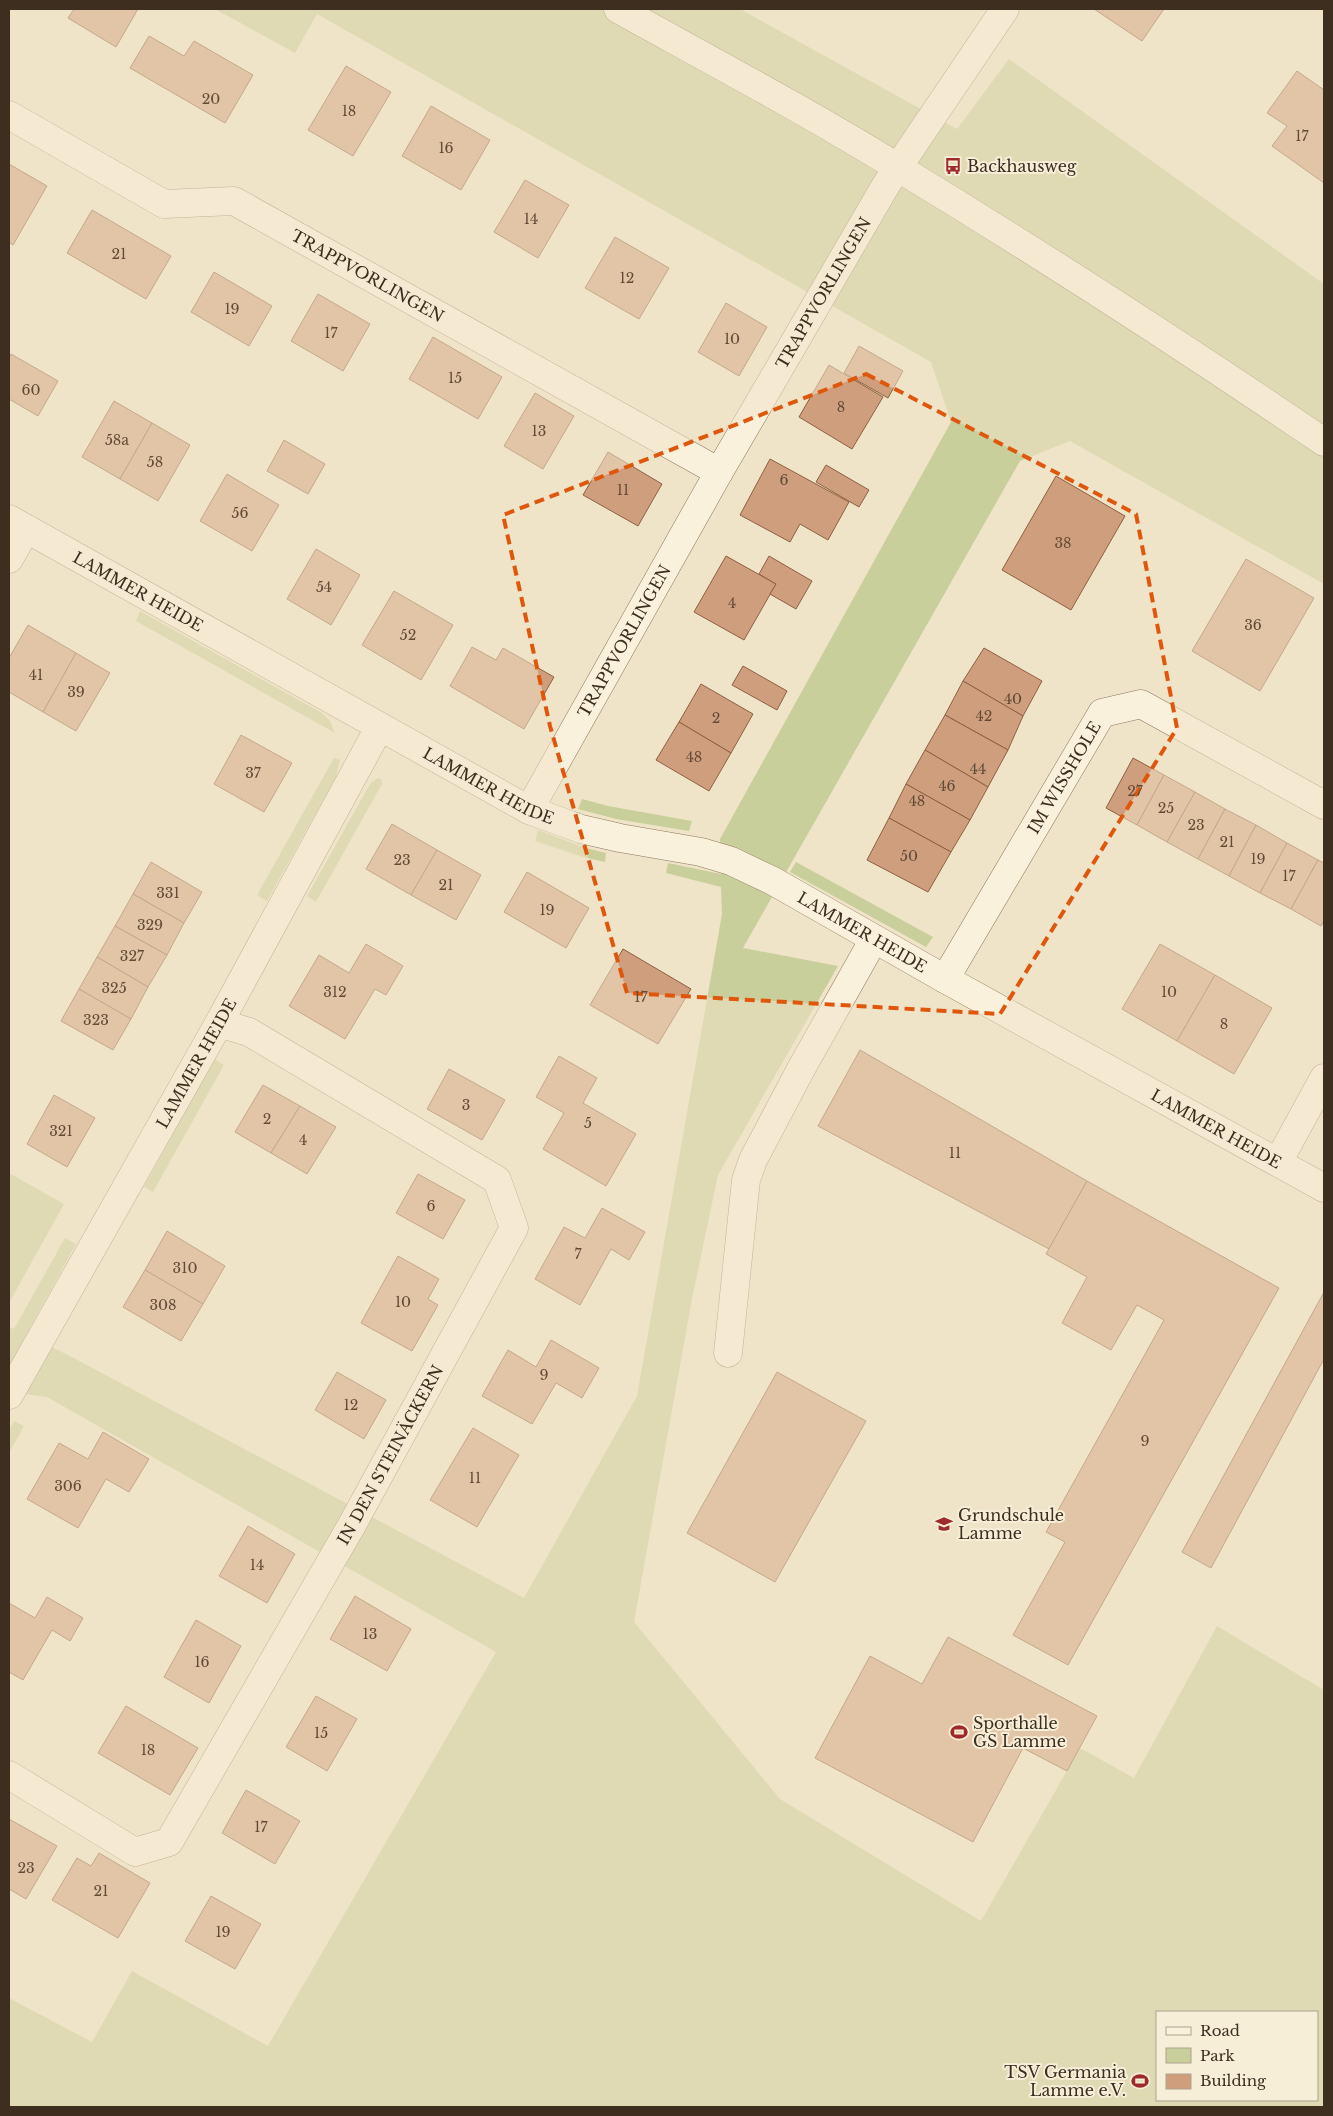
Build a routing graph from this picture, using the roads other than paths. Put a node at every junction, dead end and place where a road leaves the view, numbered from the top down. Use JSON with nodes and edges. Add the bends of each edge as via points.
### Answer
{"nodes":[{"id":1,"x":618,"y":9,"type":"edge"},
{"id":2,"x":1005,"y":9,"type":"edge"},
{"id":3,"x":9,"y":115,"type":"edge"},
{"id":4,"x":897,"y":167,"type":"junction"},
{"id":5,"x":1324,"y":442,"type":"edge"},
{"id":6,"x":719,"y":472,"type":"junction"},
{"id":7,"x":17,"y":524,"type":"edge"},
{"id":8,"x":9,"y":559,"type":"edge"},
{"id":9,"x":379,"y":728,"type":"junction"},
{"id":10,"x":1324,"y":805,"type":"edge"},
{"id":11,"x":529,"y":810,"type":"junction"},
{"id":12,"x":874,"y":939,"type":"junction"},
{"id":13,"x":945,"y":979,"type":"junction"},
{"id":14,"x":219,"y":1023,"type":"junction"},
{"id":15,"x":1324,"y":1078,"type":"edge"},
{"id":16,"x":1278,"y":1162,"type":"junction"},
{"id":17,"x":1324,"y":1188,"type":"edge"},
{"id":18,"x":728,"y":1353,"type":"dead end"},
{"id":19,"x":9,"y":1395,"type":"edge"},
{"id":20,"x":9,"y":1775,"type":"edge"}],
"edges":[{"from":1,"to":4,"type":"street"},
{"from":2,"to":4,"type":"street"},
{"from":3,"to":6,"type":"street","name":"TRAPPVORLINGEN","via":[[164,204],[234,201]]},
{"from":4,"to":5,"type":"street","via":[[1116,304]]},
{"from":4,"to":6,"type":"street","name":"TRAPPVORLINGEN"},
{"from":6,"to":11,"type":"street","name":"TRAPPVORLINGEN"},
{"from":7,"to":8,"type":"street","name":"LAMMER HEIDE"},
{"from":7,"to":9,"type":"street","name":"LAMMER HEIDE"},
{"from":9,"to":11,"type":"street","name":"LAMMER HEIDE"},
{"from":9,"to":14,"type":"street","name":"LAMMER HEIDE"},
{"from":10,"to":13,"type":"street","name":"IM WISSHOLE","via":[[1141,704],[1102,713]]},
{"from":11,"to":12,"type":"street","name":"LAMMER HEIDE","via":[[581,829],[701,852],[731,861],[773,881]]},
{"from":12,"to":13,"type":"street","name":"LAMMER HEIDE"},
{"from":12,"to":18,"type":"street","via":[[753,1160],[746,1180]]},
{"from":13,"to":16,"type":"street","name":"LAMMER HEIDE"},
{"from":14,"to":19,"type":"street","name":"LAMMER HEIDE"},
{"from":14,"to":20,"type":"street","name":"IN DEN STEINÄCKERN","via":[[250,1032],[496,1180],[514,1228],[353,1523],[169,1842],[135,1852]]},
{"from":15,"to":16,"type":"street"},
{"from":16,"to":17,"type":"street","name":"LAMMER HEIDE"}]}
